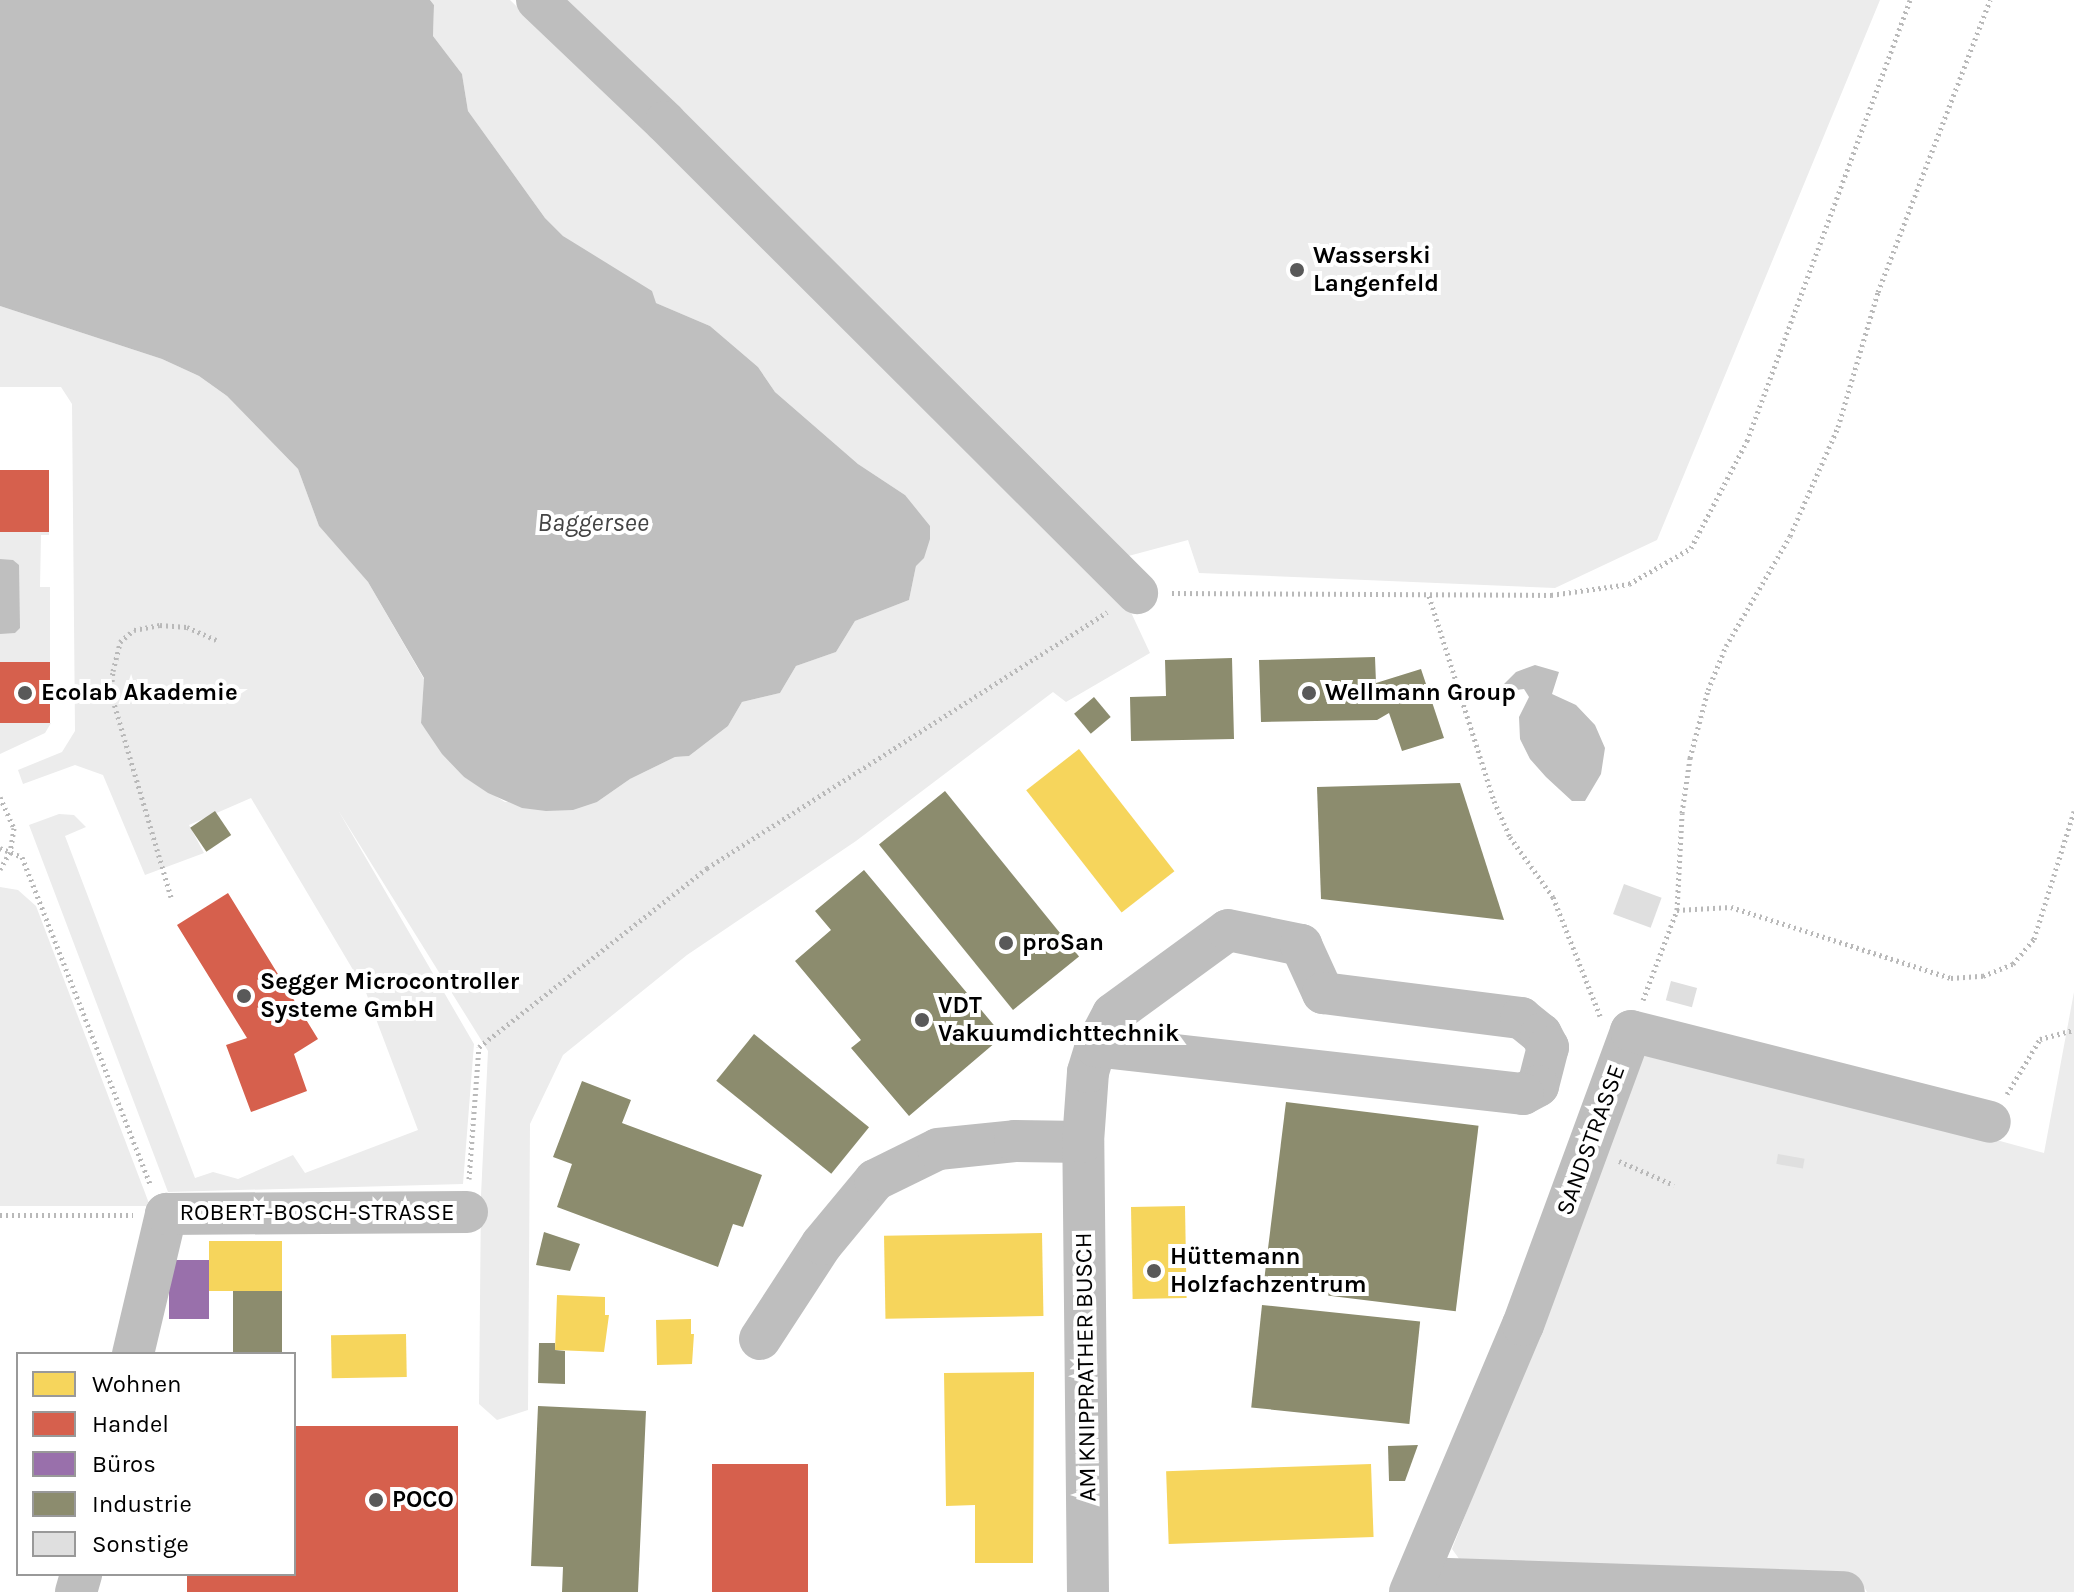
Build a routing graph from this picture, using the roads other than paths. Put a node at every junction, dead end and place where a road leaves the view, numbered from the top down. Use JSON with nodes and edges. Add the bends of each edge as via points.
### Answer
{"nodes":[{"id":1,"x":537,"y":0,"type":"edge"},
{"id":2,"x":1137,"y":593,"type":"road end"},
{"id":3,"x":1096,"y":1046,"type":"junction"},
{"id":4,"x":1990,"y":1122,"type":"road end"},
{"id":5,"x":1083,"y":1142,"type":"junction"},
{"id":6,"x":467,"y":1212,"type":"road end"},
{"id":7,"x":760,"y":1339,"type":"dead end"},
{"id":8,"x":133,"y":1352,"type":"edge"},
{"id":9,"x":1414,"y":1585,"type":"edge"},
{"id":10,"x":1088,"y":1592,"type":"edge"},
{"id":11,"x":1844,"y":1592,"type":"edge"}],
"edges":[{"from":1,"to":2,"type":"street"},
{"from":3,"to":3,"type":"street","name":"AM KNIPPRATHER BUSCH","via":[[1113,1014],[1228,930],[1301,945],[1323,993],[1521,1018],[1548,1047],[1538,1086],[1523,1094]]},
{"from":3,"to":5,"type":"street","name":"AM KNIPPRATHER BUSCH","via":[[1088,1072]]},
{"from":4,"to":9,"type":"street","name":"SANDSTRASSE","via":[[1626,1048],[1523,1325]]},
{"from":5,"to":7,"type":"street","via":[[1015,1141],[938,1149],[875,1180],[822,1244]]},
{"from":5,"to":10,"type":"street","name":"AM KNIPPRATHER BUSCH"},
{"from":6,"to":8,"type":"street","name":"ROBERT-BOSCH-STRASSE","via":[[166,1214]]},
{"from":9,"to":11,"type":"street"}]}
